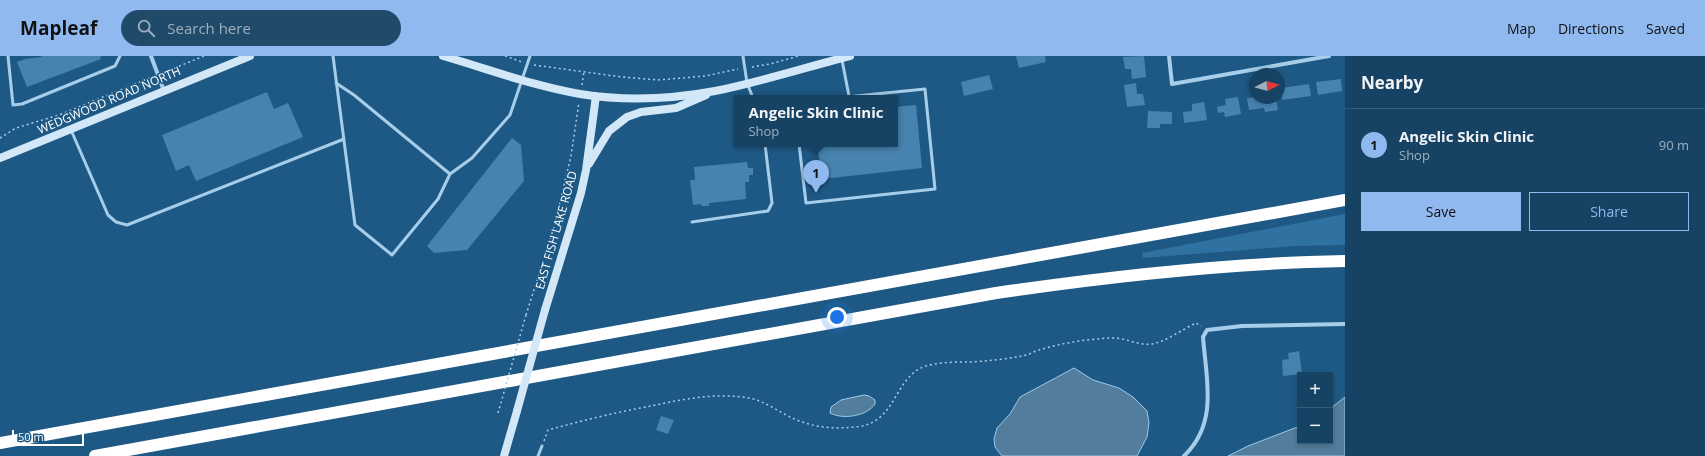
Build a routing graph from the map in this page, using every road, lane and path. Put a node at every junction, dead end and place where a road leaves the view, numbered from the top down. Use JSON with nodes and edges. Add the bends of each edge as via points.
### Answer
{"nodes":[{"id":1,"x":8,"y":56,"type":"edge"},
{"id":2,"x":120,"y":56,"type":"edge"},
{"id":3,"x":152,"y":56,"type":"edge"},
{"id":4,"x":204,"y":56,"type":"edge"},
{"id":5,"x":250,"y":56,"type":"edge"},
{"id":6,"x":333,"y":56,"type":"edge"},
{"id":7,"x":442,"y":56,"type":"edge"},
{"id":8,"x":505,"y":56,"type":"edge"},
{"id":9,"x":530,"y":56,"type":"edge"},
{"id":10,"x":743,"y":56,"type":"edge"},
{"id":11,"x":799,"y":56,"type":"edge"},
{"id":12,"x":850,"y":56,"type":"edge"},
{"id":13,"x":1169,"y":56,"type":"edge"},
{"id":14,"x":1329,"y":56,"type":"edge"},
{"id":15,"x":841,"y":57,"type":"edge"},
{"id":16,"x":527,"y":63,"type":"junction"},
{"id":17,"x":745,"y":68,"type":"junction"},
{"id":18,"x":584,"y":71,"type":"junction"},
{"id":19,"x":158,"y":75,"type":"junction"},
{"id":20,"x":522,"y":79,"type":"junction"},
{"id":21,"x":336,"y":83,"type":"junction"},
{"id":22,"x":747,"y":83,"type":"junction"},
{"id":23,"x":164,"y":90,"type":"junction"},
{"id":24,"x":716,"y":91,"type":"junction"},
{"id":25,"x":581,"y":94,"type":"junction"},
{"id":26,"x":752,"y":95,"type":"edge"},
{"id":27,"x":849,"y":95,"type":"edge"},
{"id":28,"x":860,"y":95,"type":"edge"},
{"id":29,"x":596,"y":96,"type":"junction"},
{"id":30,"x":71,"y":129,"type":"junction"},
{"id":31,"x":0,"y":138,"type":"edge"},
{"id":32,"x":344,"y":138,"type":"junction"},
{"id":33,"x":765,"y":147,"type":"edge"},
{"id":34,"x":799,"y":147,"type":"edge"},
{"id":35,"x":0,"y":158,"type":"edge"},
{"id":36,"x":586,"y":170,"type":"junction"},
{"id":37,"x":450,"y":174,"type":"junction"},
{"id":38,"x":1345,"y":200,"type":"edge"},
{"id":39,"x":692,"y":222,"type":"dead end"},
{"id":40,"x":1345,"y":261,"type":"edge"},
{"id":41,"x":1345,"y":324,"type":"edge"},
{"id":42,"x":1207,"y":330,"type":"junction"},
{"id":43,"x":498,"y":413,"type":"dead end"},
{"id":44,"x":0,"y":443,"type":"edge"},
{"id":45,"x":542,"y":446,"type":"joint"},
{"id":46,"x":95,"y":456,"type":"edge"},
{"id":47,"x":504,"y":456,"type":"edge"},
{"id":48,"x":538,"y":456,"type":"edge"},
{"id":49,"x":1184,"y":456,"type":"edge"}],
"edges":[{"from":1,"to":2,"type":"lane","via":[[13,105],[22,104],[115,66]]},
{"from":3,"to":19,"type":"street"},
{"from":4,"to":19,"type":"path"},
{"from":5,"to":23,"type":"street","name":"WEDGWOOD ROAD NORTH"},
{"from":6,"to":21,"type":"lane"},
{"from":7,"to":20,"type":"street"},
{"from":8,"to":16,"type":"path"},
{"from":9,"to":16,"type":"lane"},
{"from":10,"to":17,"type":"lane"},
{"from":11,"to":17,"type":"path"},
{"from":12,"to":15,"type":"street"},
{"from":13,"to":14,"type":"street","via":[[1172,84]]},
{"from":15,"to":22,"type":"street"},
{"from":15,"to":27,"type":"lane"},
{"from":16,"to":18,"type":"path"},
{"from":16,"to":20,"type":"lane"},
{"from":17,"to":18,"type":"path","via":[[671,80],[622,77]]},
{"from":17,"to":22,"type":"lane"},
{"from":18,"to":25,"type":"path"},
{"from":19,"to":23,"type":"street"},
{"from":19,"to":31,"type":"path","via":[[59,115],[16,128]]},
{"from":20,"to":25,"type":"street"},
{"from":20,"to":37,"type":"lane","via":[[510,115],[472,158]]},
{"from":21,"to":32,"type":"lane"},
{"from":21,"to":37,"type":"lane","via":[[354,94]]},
{"from":22,"to":24,"type":"street"},
{"from":22,"to":26,"type":"lane"},
{"from":23,"to":30,"type":"street","name":"WEDGWOOD ROAD NORTH"},
{"from":24,"to":29,"type":"street","via":[[659,97]]},
{"from":24,"to":36,"type":"street","via":[[676,108],[641,112],[627,117],[609,131]]},
{"from":25,"to":29,"type":"street"},
{"from":25,"to":43,"type":"path","bridge":true,"via":[[554,227]]},
{"from":28,"to":34,"type":"lane","via":[[925,89],[936,189],[806,202]]},
{"from":29,"to":36,"type":"street","name":"EAST FISH LAKE ROAD"},
{"from":30,"to":32,"type":"lane","via":[[108,215],[116,222],[127,224]]},
{"from":30,"to":35,"type":"street","name":"WEDGWOOD ROAD NORTH"},
{"from":32,"to":37,"type":"lane","via":[[355,225],[392,255],[438,199]]},
{"from":33,"to":39,"type":"lane","via":[[772,203],[768,211]]},
{"from":36,"to":47,"type":"street","name":"EAST FISH LAKE ROAD","bridge":true},
{"from":38,"to":44,"type":"highway"},
{"from":40,"to":46,"type":"highway","via":[[1184,269],[996,293]]},
{"from":41,"to":42,"type":"street","via":[[1242,326]]},
{"from":42,"to":45,"type":"path","via":[[1196,323],[1152,344],[1111,338],[1039,350],[1024,356],[940,363],[924,367],[906,380],[884,414],[873,422],[858,427],[821,428],[797,420],[751,398],[686,398],[602,415],[548,430]]},
{"from":42,"to":49,"type":"street","via":[[1203,337],[1208,388],[1206,417],[1200,435]]},
{"from":45,"to":48,"type":"lane"}]}
